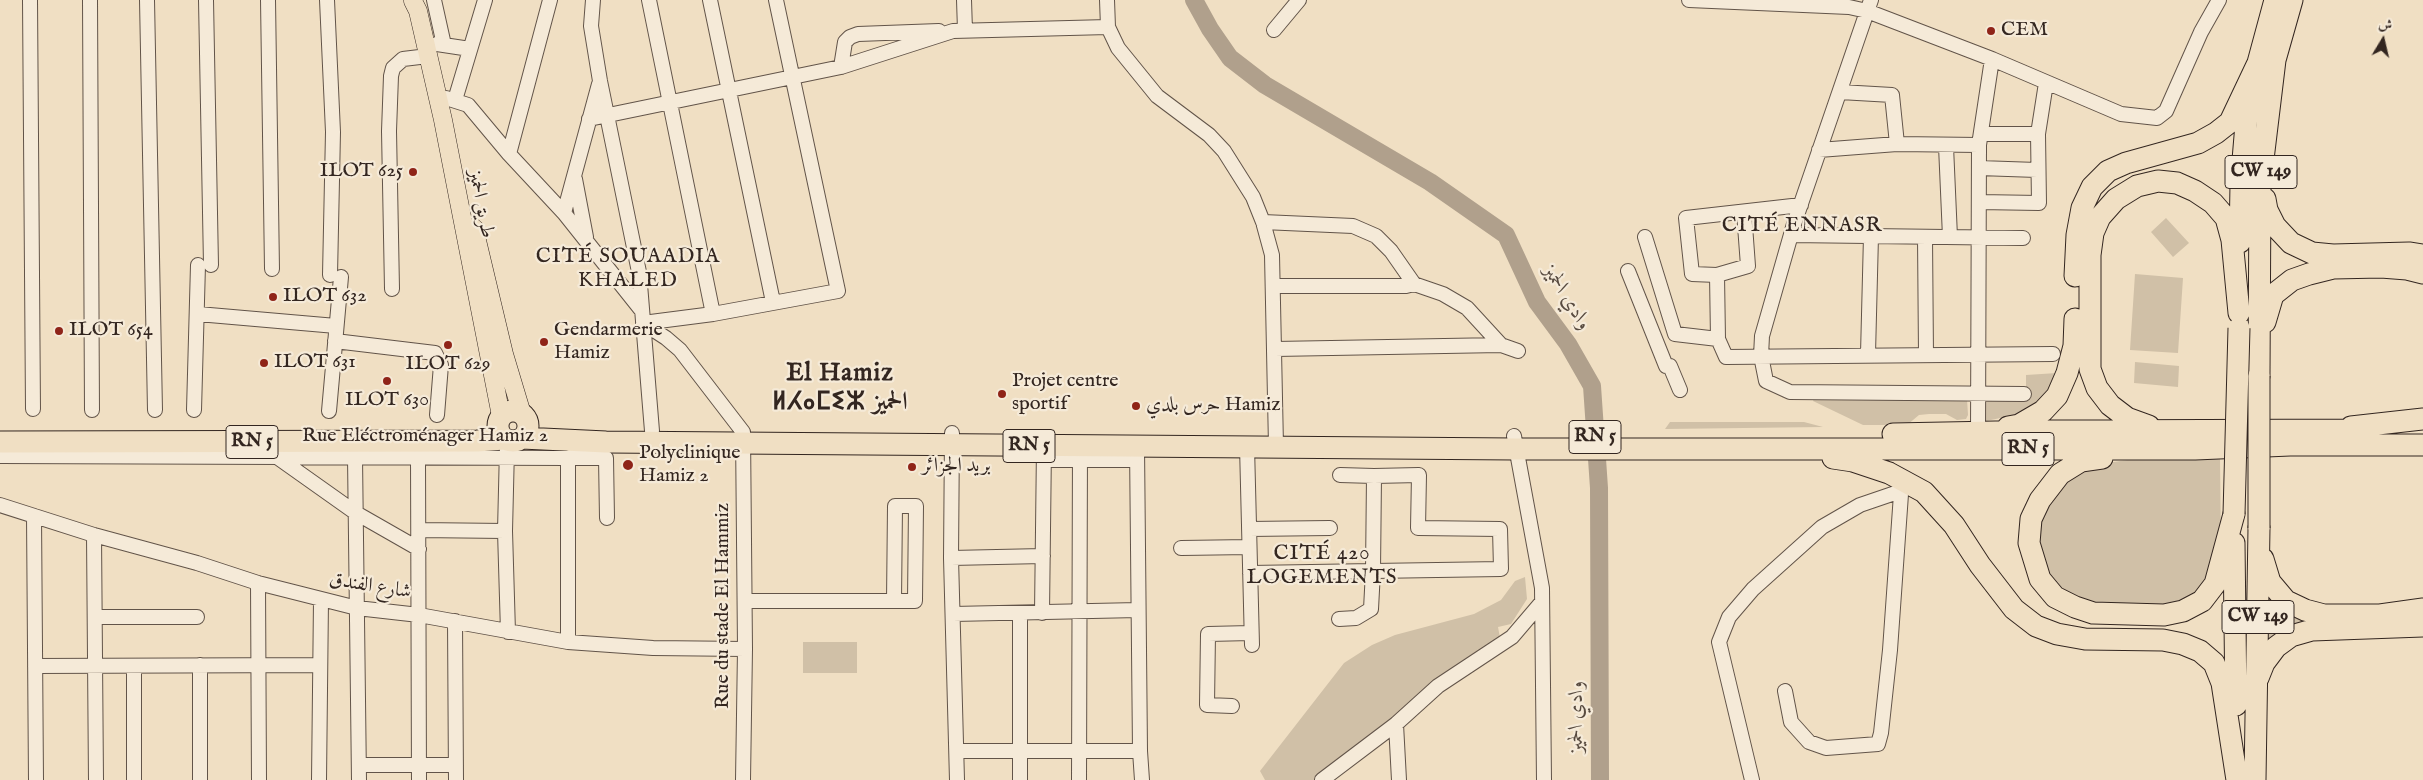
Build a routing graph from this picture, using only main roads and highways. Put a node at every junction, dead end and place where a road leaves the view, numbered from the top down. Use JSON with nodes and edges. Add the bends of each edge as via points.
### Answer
{"nodes":[{"id":1,"x":422,"y":0,"type":"edge"},
{"id":2,"x":2275,"y":0,"type":"edge"},
{"id":3,"x":2292,"y":0,"type":"edge"},
{"id":4,"x":436,"y":48,"type":"junction"},
{"id":5,"x":2257,"y":65,"type":"junction"},
{"id":6,"x":2261,"y":177,"type":"junction"},
{"id":7,"x":2423,"y":255,"type":"edge"},
{"id":8,"x":2423,"y":273,"type":"edge"},
{"id":9,"x":2239,"y":320,"type":"junction"},
{"id":10,"x":2260,"y":347,"type":"junction"},
{"id":11,"x":2423,"y":419,"type":"edge"},
{"id":12,"x":514,"y":427,"type":"junction"},
{"id":13,"x":0,"y":429,"type":"edge"},
{"id":14,"x":2423,"y":430,"type":"edge"},
{"id":15,"x":1978,"y":433,"type":"junction"},
{"id":16,"x":743,"y":437,"type":"junction"},
{"id":17,"x":953,"y":438,"type":"junction"},
{"id":18,"x":2287,"y":438,"type":"junction"},
{"id":19,"x":2197,"y":440,"type":"junction"},
{"id":20,"x":1277,"y":441,"type":"junction"},
{"id":21,"x":0,"y":442,"type":"edge"},
{"id":22,"x":1654,"y":442,"type":"junction"},
{"id":23,"x":2423,"y":445,"type":"edge"},
{"id":24,"x":1766,"y":449,"type":"junction"},
{"id":25,"x":2423,"y":456,"type":"edge"},
{"id":26,"x":2234,"y":514,"type":"junction"},
{"id":27,"x":2259,"y":528,"type":"junction"},
{"id":28,"x":2423,"y":609,"type":"edge"},
{"id":29,"x":2423,"y":626,"type":"edge"},
{"id":30,"x":2256,"y":706,"type":"junction"},
{"id":31,"x":2237,"y":780,"type":"edge"},
{"id":32,"x":2255,"y":780,"type":"edge"}],
"edges":[{"from":1,"to":4,"type":"main road","name":"طريق الحميز"},
{"from":2,"to":5,"type":"highway","number":"CW 149"},
{"from":3,"to":6,"type":"highway","number":"CW 149","via":[[2275,60]]},
{"from":4,"to":12,"type":"main road","name":"طريق الحميز","via":[[450,99],[454,146]]},
{"from":4,"to":12,"type":"main road","name":"طريق الحميز","via":[[463,229]]},
{"from":5,"to":9,"type":"highway","number":"CW 149","via":[[2241,176]]},
{"from":5,"to":15,"type":"highway","via":[[2230,122],[2216,134],[2198,143],[2126,163],[2108,171],[2092,187],[2082,208],[2077,235],[2074,346],[2057,396],[2042,411],[2018,425]]},
{"from":6,"to":7,"type":"highway","via":[[2267,210],[2275,226],[2291,244],[2332,255]]},
{"from":6,"to":10,"type":"highway","number":"CW 149"},
{"from":8,"to":10,"type":"highway","via":[[2381,267],[2333,268],[2292,280],[2273,295]]},
{"from":9,"to":19,"type":"highway","via":[[2232,240],[2226,218],[2213,203],[2177,183],[2158,181],[2137,186],[2116,199],[2100,217],[2093,233],[2090,255],[2090,369],[2097,388],[2126,418]]},
{"from":9,"to":26,"type":"highway","number":"CW 149","bridge":true},
{"from":10,"to":27,"type":"highway","number":"CW 149","bridge":true},
{"from":11,"to":18,"type":"highway"},
{"from":12,"to":13,"type":"highway","number":"RN 5","via":[[476,432]]},
{"from":12,"to":16,"type":"highway","number":"RN 5"},
{"from":12,"to":16,"type":"highway","number":"RN 5","via":[[606,442]]},
{"from":12,"to":21,"type":"highway","number":"RN 5","via":[[467,441]]},
{"from":14,"to":18,"type":"highway","number":"RN 5"},
{"from":15,"to":19,"type":"highway","number":"RN 5"},
{"from":15,"to":22,"type":"highway","number":"RN 5"},
{"from":16,"to":17,"type":"highway","number":"RN 5"},
{"from":17,"to":20,"type":"highway","number":"RN 5"},
{"from":17,"to":20,"type":"highway","number":"RN 5","via":[[1044,453],[1137,453]]},
{"from":18,"to":19,"type":"highway","number":"RN 5"},
{"from":18,"to":23,"type":"highway","number":"RN 5"},
{"from":18,"to":25,"type":"highway"},
{"from":19,"to":24,"type":"highway","number":"RN 5"},
{"from":19,"to":26,"type":"highway","via":[[2081,461],[2060,474],[2040,500],[2031,519],[2029,543],[2040,579],[2054,597],[2093,613],[2164,615],[2183,612],[2202,601],[2214,584]]},
{"from":20,"to":22,"type":"highway","number":"RN 5"},
{"from":22,"to":24,"type":"highway","number":"RN 5"},
{"from":24,"to":31,"type":"highway","via":[[1853,461],[1890,473],[1902,485],[1924,492],[1954,524],[2014,609],[2036,626],[2085,639],[2163,640],[2200,651],[2214,663],[2222,683]]},
{"from":26,"to":31,"type":"highway","number":"CW 149"},
{"from":27,"to":28,"type":"highway","via":[[2270,582],[2286,601],[2324,615],[2380,615]]},
{"from":27,"to":30,"type":"highway","number":"CW 149"},
{"from":29,"to":30,"type":"highway","via":[[2312,630],[2291,636],[2276,647],[2264,663],[2258,679]]},
{"from":30,"to":32,"type":"highway","number":"CW 149"}]}
